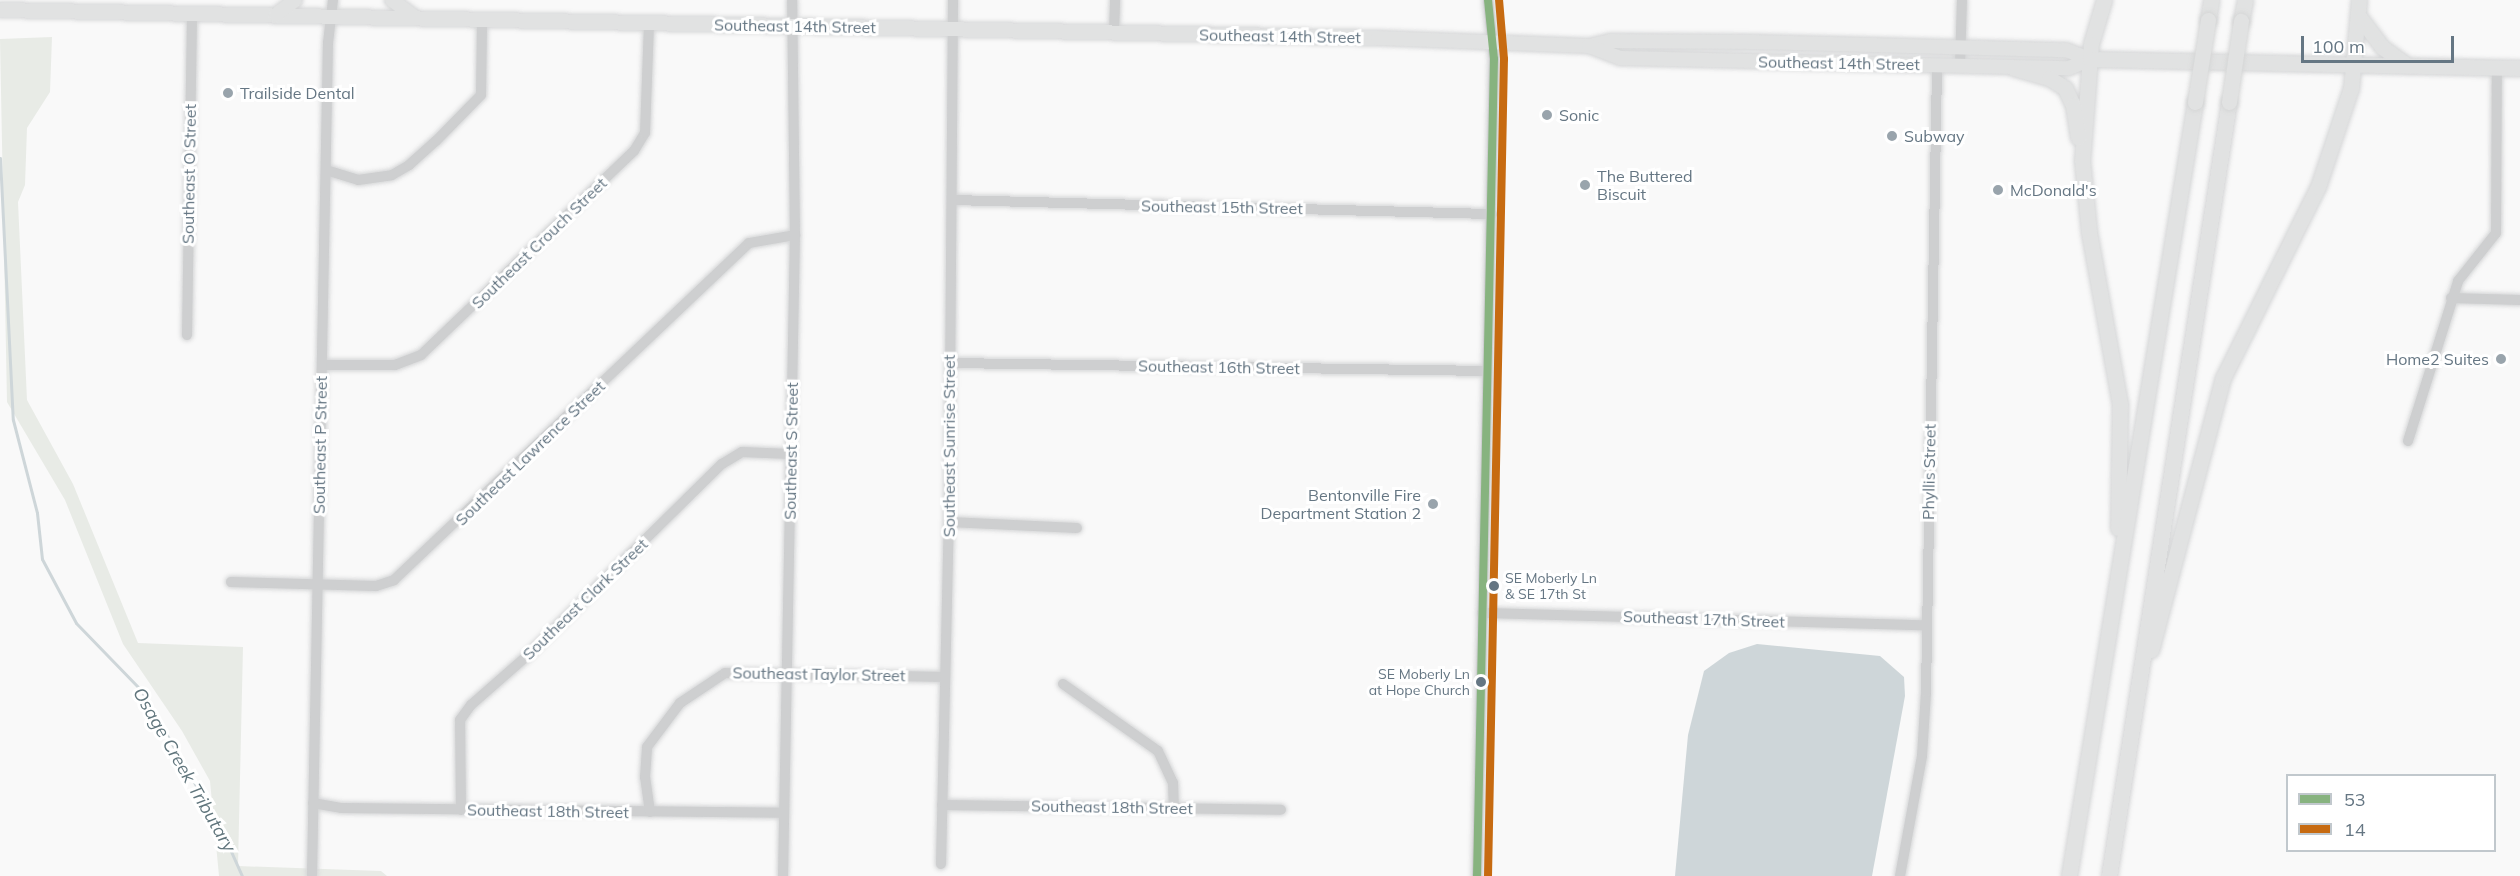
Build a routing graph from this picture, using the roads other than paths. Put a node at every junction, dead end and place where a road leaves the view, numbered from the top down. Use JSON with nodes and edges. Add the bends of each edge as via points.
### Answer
{"nodes":[{"id":1,"x":295,"y":0,"type":"edge"},
{"id":2,"x":333,"y":0,"type":"edge"},
{"id":3,"x":392,"y":0,"type":"edge"},
{"id":4,"x":792,"y":0,"type":"edge"},
{"id":5,"x":953,"y":0,"type":"edge"},
{"id":6,"x":1115,"y":0,"type":"edge"},
{"id":7,"x":1488,"y":0,"type":"edge"},
{"id":8,"x":1962,"y":0,"type":"edge"},
{"id":9,"x":2104,"y":0,"type":"edge"},
{"id":10,"x":2211,"y":0,"type":"edge"},
{"id":11,"x":2245,"y":0,"type":"edge"},
{"id":12,"x":2358,"y":7,"type":"edge"},
{"id":13,"x":0,"y":10,"type":"edge"},
{"id":14,"x":192,"y":13,"type":"junction"},
{"id":15,"x":276,"y":15,"type":"junction"},
{"id":16,"x":333,"y":16,"type":"junction"},
{"id":17,"x":416,"y":18,"type":"junction"},
{"id":18,"x":482,"y":19,"type":"junction"},
{"id":19,"x":649,"y":23,"type":"junction"},
{"id":20,"x":792,"y":26,"type":"junction"},
{"id":21,"x":953,"y":29,"type":"junction"},
{"id":22,"x":1114,"y":32,"type":"junction"},
{"id":23,"x":1491,"y":42,"type":"junction"},
{"id":24,"x":1589,"y":46,"type":"junction"},
{"id":25,"x":1961,"y":47,"type":"junction"},
{"id":26,"x":2090,"y":58,"type":"junction"},
{"id":27,"x":2353,"y":65,"type":"junction"},
{"id":28,"x":1937,"y":66,"type":"junction"},
{"id":29,"x":1960,"y":66,"type":"junction"},
{"id":30,"x":2408,"y":66,"type":"junction"},
{"id":31,"x":2497,"y":67,"type":"junction"},
{"id":32,"x":2014,"y":68,"type":"junction"},
{"id":33,"x":2520,"y":68,"type":"edge"},
{"id":34,"x":2082,"y":160,"type":"junction"},
{"id":35,"x":326,"y":170,"type":"junction"},
{"id":36,"x":952,"y":200,"type":"junction"},
{"id":37,"x":1492,"y":214,"type":"junction"},
{"id":38,"x":795,"y":236,"type":"junction"},
{"id":39,"x":2451,"y":298,"type":"junction"},
{"id":40,"x":2520,"y":300,"type":"edge"},
{"id":41,"x":187,"y":335,"type":"dead end"},
{"id":42,"x":950,"y":363,"type":"junction"},
{"id":43,"x":322,"y":365,"type":"junction"},
{"id":44,"x":1487,"y":371,"type":"junction"},
{"id":45,"x":2408,"y":441,"type":"dead end"},
{"id":46,"x":790,"y":453,"type":"junction"},
{"id":47,"x":949,"y":522,"type":"junction"},
{"id":48,"x":1077,"y":528,"type":"dead end"},
{"id":49,"x":231,"y":582,"type":"dead end"},
{"id":50,"x":318,"y":583,"type":"junction"},
{"id":51,"x":2116,"y":585,"type":"junction"},
{"id":52,"x":1482,"y":613,"type":"junction"},
{"id":53,"x":1925,"y":624,"type":"junction"},
{"id":54,"x":787,"y":671,"type":"junction"},
{"id":55,"x":944,"y":677,"type":"junction"},
{"id":56,"x":1063,"y":684,"type":"dead end"},
{"id":57,"x":2132,"y":719,"type":"junction"},
{"id":58,"x":313,"y":803,"type":"junction"},
{"id":59,"x":942,"y":805,"type":"junction"},
{"id":60,"x":1174,"y":808,"type":"junction"},
{"id":61,"x":461,"y":810,"type":"junction"},
{"id":62,"x":1281,"y":810,"type":"dead end"},
{"id":63,"x":650,"y":812,"type":"junction"},
{"id":64,"x":784,"y":813,"type":"junction"},
{"id":65,"x":941,"y":864,"type":"dead end"},
{"id":66,"x":312,"y":875,"type":"edge"},
{"id":67,"x":783,"y":876,"type":"edge"},
{"id":68,"x":1477,"y":876,"type":"edge"},
{"id":69,"x":1900,"y":876,"type":"edge"},
{"id":70,"x":2069,"y":876,"type":"edge"},
{"id":71,"x":2109,"y":876,"type":"edge"}],
"edges":[{"from":1,"to":15,"type":"main road"},
{"from":2,"to":16,"type":"street","name":"Southeast P Street"},
{"from":3,"to":17,"type":"main road"},
{"from":4,"to":20,"type":"street","name":"Southeast S Street"},
{"from":5,"to":21,"type":"street","name":"Southeast Sunrise Street"},
{"from":6,"to":22,"type":"street"},
{"from":7,"to":23,"type":"street"},
{"from":8,"to":25,"type":"street"},
{"from":9,"to":26,"type":"highway"},
{"from":10,"to":51,"type":"highway","bridge":true},
{"from":11,"to":57,"type":"highway","bridge":true},
{"from":12,"to":27,"type":"highway"},
{"from":12,"to":30,"type":"highway","via":[[2382,47]]},
{"from":13,"to":14,"type":"main road","name":"Southeast 14th Street"},
{"from":14,"to":15,"type":"main road","name":"Southeast 14th Street"},
{"from":14,"to":41,"type":"street","name":"Southeast O Street"},
{"from":15,"to":16,"type":"main road","name":"Southeast 14th Street"},
{"from":16,"to":17,"type":"main road","name":"Southeast 14th Street"},
{"from":16,"to":35,"type":"street","name":"Southeast P Street","via":[[328,38]]},
{"from":17,"to":18,"type":"main road","name":"Southeast 14th Street"},
{"from":18,"to":19,"type":"main road","name":"Southeast 14th Street"},
{"from":18,"to":35,"type":"street","via":[[481,95],[436,141],[392,175],[358,180]]},
{"from":19,"to":20,"type":"main road","name":"Southeast 14th Street"},
{"from":19,"to":43,"type":"street","name":"Southeast Crouch Street","via":[[645,133],[634,151],[421,355],[395,365]]},
{"from":20,"to":21,"type":"main road","name":"Southeast 14th Street"},
{"from":20,"to":38,"type":"street","name":"Southeast S Street"},
{"from":21,"to":22,"type":"main road","name":"Southeast 14th Street"},
{"from":21,"to":36,"type":"street","name":"Southeast Sunrise Street"},
{"from":22,"to":23,"type":"main road","name":"Southeast 14th Street"},
{"from":23,"to":24,"type":"main road","name":"Southeast 14th Street"},
{"from":23,"to":37,"type":"street"},
{"from":24,"to":25,"type":"main road","name":"Southeast 14th Street","via":[[1610,41]]},
{"from":24,"to":28,"type":"main road","name":"Southeast 14th Street","via":[[1621,58]]},
{"from":25,"to":26,"type":"main road","name":"Southeast 14th Street","via":[[2066,50]]},
{"from":25,"to":29,"type":"street"},
{"from":26,"to":27,"type":"highway","name":"Southeast 14th Street"},
{"from":26,"to":32,"type":"main road","name":"Southeast 14th Street","via":[[2069,68]]},
{"from":26,"to":34,"type":"highway"},
{"from":27,"to":30,"type":"highway","name":"Southeast 14th Street"},
{"from":27,"to":57,"type":"highway","via":[[2351,88],[2318,187],[2223,378]]},
{"from":28,"to":29,"type":"main road","name":"Southeast 14th Street"},
{"from":28,"to":53,"type":"street","name":"Phyllis Street"},
{"from":29,"to":32,"type":"main road","name":"Southeast 14th Street"},
{"from":30,"to":31,"type":"highway","name":"Southeast 14th Street"},
{"from":31,"to":33,"type":"highway","name":"Southeast 14th Street"},
{"from":31,"to":39,"type":"street","via":[[2496,233],[2458,281]]},
{"from":32,"to":34,"type":"highway","via":[[2049,78],[2065,88],[2073,105]]},
{"from":34,"to":51,"type":"highway","via":[[2089,232],[2120,405]]},
{"from":35,"to":43,"type":"street","name":"Southeast P Street"},
{"from":36,"to":37,"type":"street","name":"Southeast 15th Street"},
{"from":36,"to":42,"type":"street","name":"Southeast Sunrise Street"},
{"from":37,"to":44,"type":"street"},
{"from":38,"to":46,"type":"street","name":"Southeast S Street"},
{"from":38,"to":50,"type":"street","name":"Southeast Lawrence Street","via":[[749,243],[394,580],[376,586]]},
{"from":39,"to":40,"type":"street"},
{"from":39,"to":45,"type":"street"},
{"from":42,"to":44,"type":"street","name":"Southeast 16th Street"},
{"from":42,"to":47,"type":"street","name":"Southeast Sunrise Street"},
{"from":43,"to":50,"type":"street","name":"Southeast P Street"},
{"from":44,"to":52,"type":"street"},
{"from":46,"to":54,"type":"street","name":"Southeast S Street"},
{"from":46,"to":61,"type":"street","name":"Southeast Clark Street","via":[[742,453],[722,464],[529,654],[471,705],[460,720]]},
{"from":47,"to":48,"type":"street"},
{"from":47,"to":55,"type":"street","name":"Southeast Sunrise Street"},
{"from":49,"to":50,"type":"street","name":"Southeast Lawrence Street"},
{"from":50,"to":58,"type":"street","name":"Southeast P Street"},
{"from":51,"to":70,"type":"highway"},
{"from":52,"to":53,"type":"street","name":"Southeast 17th Street"},
{"from":52,"to":68,"type":"street"},
{"from":53,"to":69,"type":"street","name":"Phyllis Street","via":[[1922,756]]},
{"from":54,"to":55,"type":"street","name":"Southeast Taylor Street"},
{"from":54,"to":63,"type":"street","name":"Southeast Taylor Street","via":[[725,673],[680,703],[647,747],[645,777]]},
{"from":54,"to":64,"type":"street","name":"Southeast S Street"},
{"from":55,"to":59,"type":"street","name":"Southeast Sunrise Street"},
{"from":56,"to":60,"type":"street","via":[[1158,751],[1173,783]]},
{"from":57,"to":71,"type":"highway"},
{"from":58,"to":61,"type":"street","name":"Southeast 18th Street","via":[[341,808]]},
{"from":58,"to":66,"type":"street","name":"Southeast P Street"},
{"from":59,"to":60,"type":"street","name":"Southeast 18th Street"},
{"from":59,"to":65,"type":"street","name":"Southeast Sunrise Street"},
{"from":60,"to":62,"type":"street","name":"Southeast 18th Street"},
{"from":61,"to":63,"type":"street","name":"Southeast 18th Street"},
{"from":63,"to":64,"type":"street","name":"Southeast 18th Street"},
{"from":64,"to":67,"type":"street","name":"Southeast S Street"}]}
